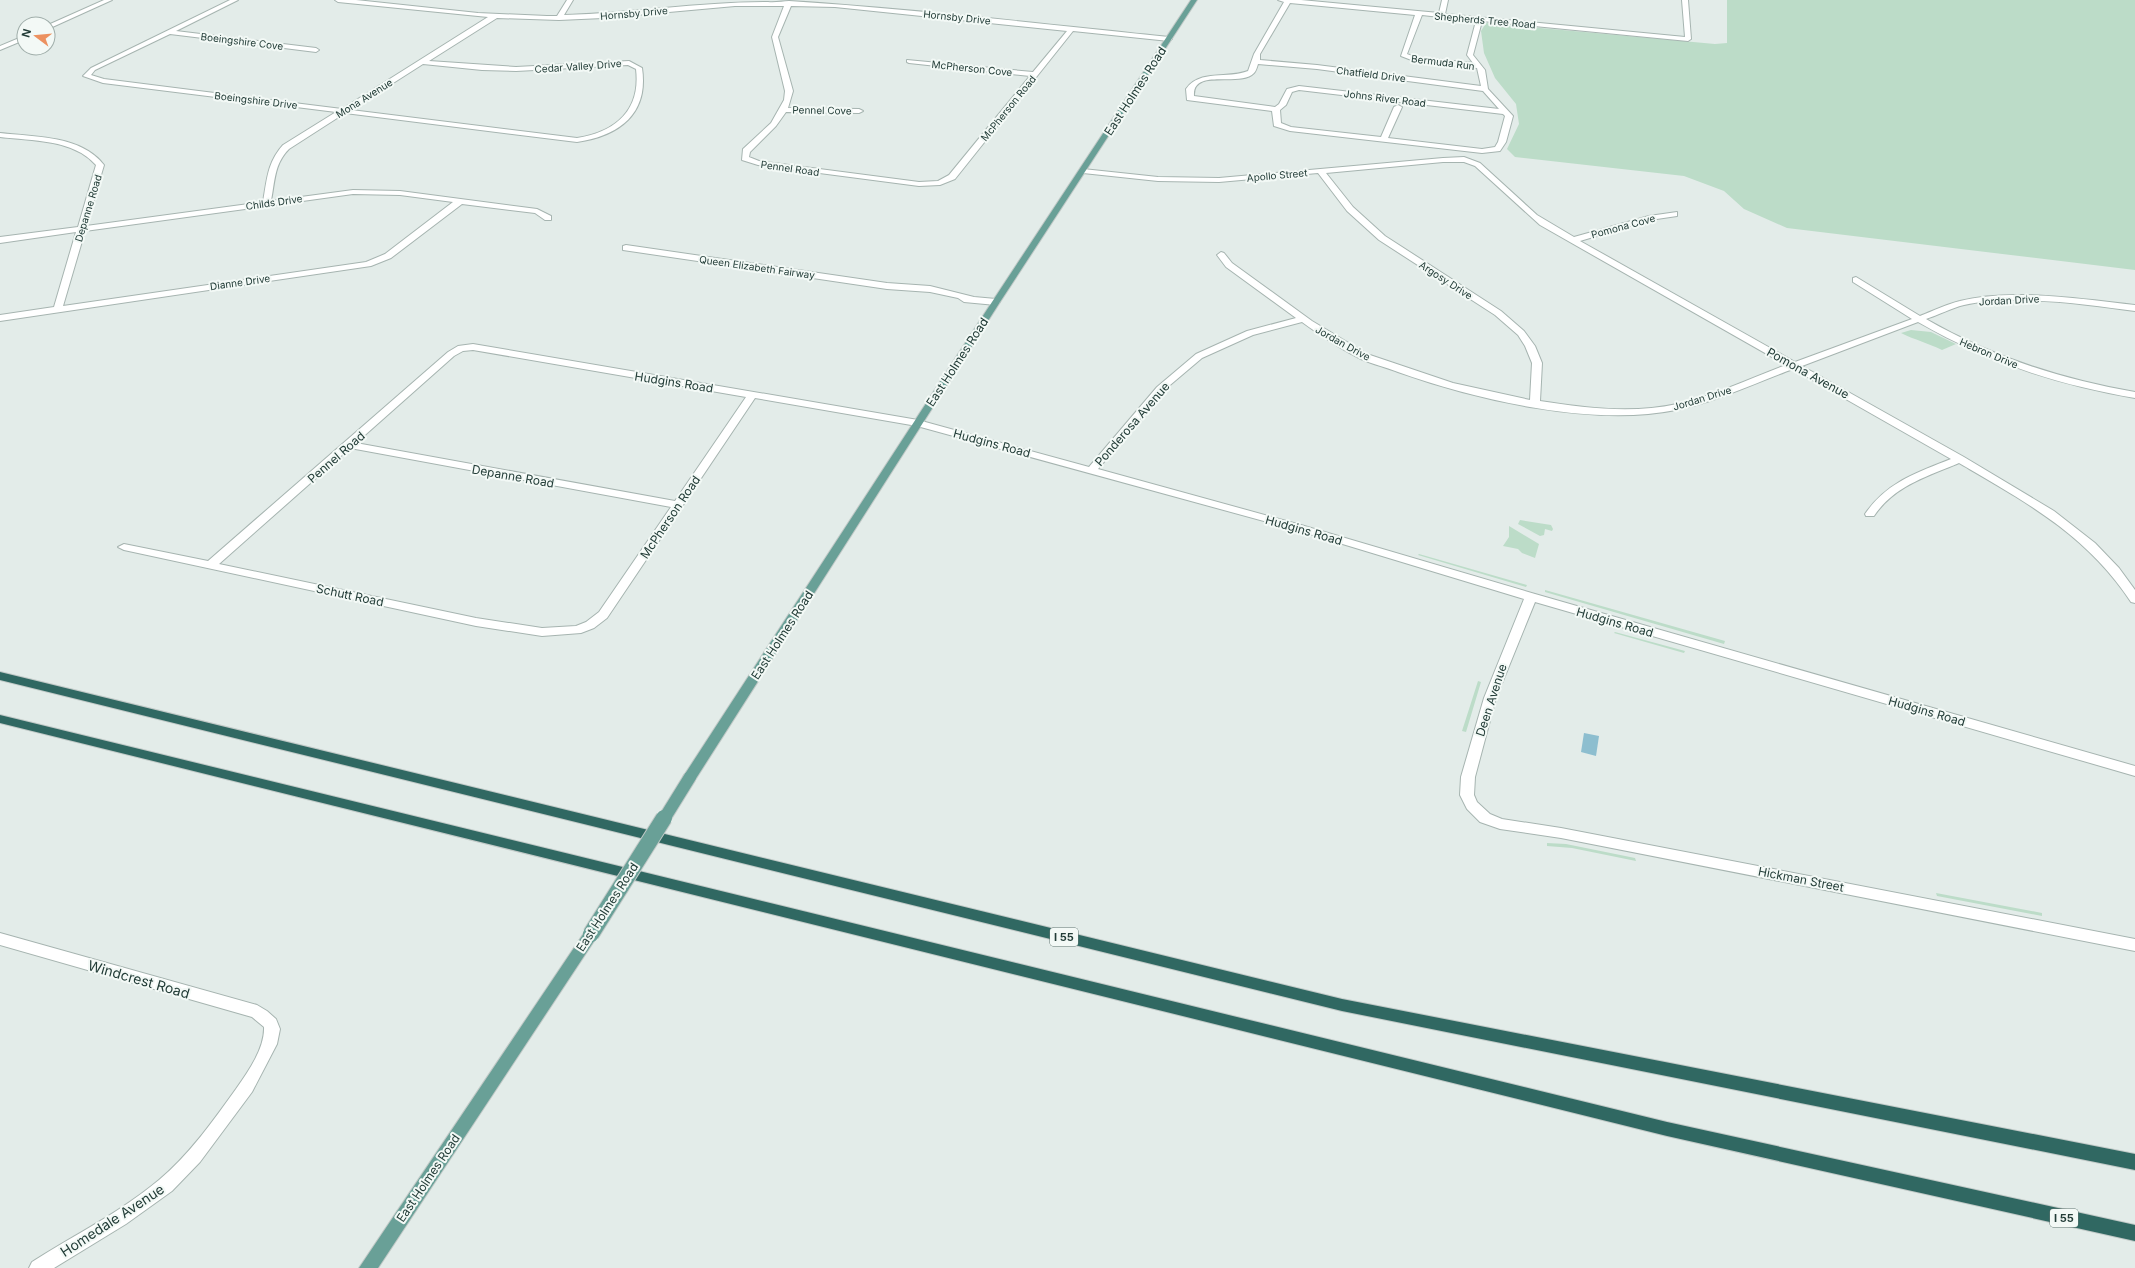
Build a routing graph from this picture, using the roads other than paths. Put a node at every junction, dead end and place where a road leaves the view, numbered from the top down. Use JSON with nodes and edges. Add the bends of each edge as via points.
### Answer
{"nodes":[{"id":1,"x":109,"y":0,"type":"edge"},
{"id":2,"x":235,"y":0,"type":"edge"},
{"id":3,"x":338,"y":0,"type":"edge"},
{"id":4,"x":570,"y":0,"type":"edge"},
{"id":5,"x":1194,"y":0,"type":"edge"},
{"id":6,"x":1284,"y":0,"type":"edge"},
{"id":7,"x":1445,"y":0,"type":"edge"},
{"id":8,"x":1685,"y":0,"type":"edge"},
{"id":9,"x":707,"y":3,"type":"edge"},
{"id":10,"x":789,"y":3,"type":"junction"},
{"id":11,"x":1344,"y":3,"type":"edge"},
{"id":12,"x":1419,"y":14,"type":"junction"},
{"id":13,"x":495,"y":16,"type":"junction"},
{"id":14,"x":1441,"y":16,"type":"junction"},
{"id":15,"x":559,"y":18,"type":"junction"},
{"id":16,"x":1479,"y":20,"type":"junction"},
{"id":17,"x":56,"y":23,"type":"edge"},
{"id":18,"x":1072,"y":28,"type":"junction"},
{"id":19,"x":168,"y":32,"type":"junction"},
{"id":20,"x":1169,"y":39,"type":"junction"},
{"id":21,"x":16,"y":41,"type":"edge"},
{"id":22,"x":0,"y":48,"type":"edge"},
{"id":23,"x":316,"y":50,"type":"dead end"},
{"id":24,"x":909,"y":61,"type":"dead end"},
{"id":25,"x":422,"y":62,"type":"junction"},
{"id":26,"x":1256,"y":62,"type":"junction"},
{"id":27,"x":1479,"y":66,"type":"junction"},
{"id":28,"x":1035,"y":74,"type":"junction"},
{"id":29,"x":1484,"y":89,"type":"junction"},
{"id":30,"x":1398,"y":106,"type":"dead end"},
{"id":31,"x":1276,"y":109,"type":"junction"},
{"id":32,"x":784,"y":110,"type":"junction"},
{"id":33,"x":342,"y":111,"type":"junction"},
{"id":34,"x":859,"y":111,"type":"dead end"},
{"id":35,"x":1505,"y":112,"type":"junction"},
{"id":36,"x":0,"y":135,"type":"edge"},
{"id":37,"x":594,"y":139,"type":"joint"},
{"id":38,"x":1384,"y":139,"type":"junction"},
{"id":39,"x":1470,"y":161,"type":"joint"},
{"id":40,"x":1083,"y":171,"type":"junction"},
{"id":41,"x":1321,"y":172,"type":"junction"},
{"id":42,"x":940,"y":184,"type":"joint"},
{"id":43,"x":460,"y":201,"type":"junction"},
{"id":44,"x":267,"y":203,"type":"junction"},
{"id":45,"x":1674,"y":214,"type":"dead end"},
{"id":46,"x":548,"y":218,"type":"dead end"},
{"id":47,"x":82,"y":229,"type":"junction"},
{"id":48,"x":0,"y":240,"type":"edge"},
{"id":49,"x":1573,"y":240,"type":"junction"},
{"id":50,"x":626,"y":248,"type":"dead end"},
{"id":51,"x":1221,"y":255,"type":"dead end"},
{"id":52,"x":1856,"y":280,"type":"dead end"},
{"id":53,"x":996,"y":302,"type":"junction"},
{"id":54,"x":2135,"y":308,"type":"edge"},
{"id":55,"x":58,"y":309,"type":"junction"},
{"id":56,"x":0,"y":318,"type":"edge"},
{"id":57,"x":1302,"y":319,"type":"junction"},
{"id":58,"x":1919,"y":319,"type":"junction"},
{"id":59,"x":461,"y":348,"type":"joint"},
{"id":60,"x":1794,"y":366,"type":"junction"},
{"id":61,"x":753,"y":394,"type":"junction"},
{"id":62,"x":2135,"y":396,"type":"edge"},
{"id":63,"x":1535,"y":404,"type":"junction"},
{"id":64,"x":918,"y":423,"type":"junction"},
{"id":65,"x":349,"y":445,"type":"junction"},
{"id":66,"x":1960,"y":459,"type":"junction"},
{"id":67,"x":1091,"y":471,"type":"junction"},
{"id":68,"x":678,"y":505,"type":"junction"},
{"id":69,"x":1870,"y":514,"type":"dead end"},
{"id":70,"x":124,"y":547,"type":"dead end"},
{"id":71,"x":211,"y":565,"type":"junction"},
{"id":72,"x":1531,"y":597,"type":"junction"},
{"id":73,"x":2135,"y":599,"type":"edge"},
{"id":74,"x":577,"y":630,"type":"joint"},
{"id":75,"x":0,"y":676,"type":"edge"},
{"id":76,"x":0,"y":719,"type":"edge"},
{"id":77,"x":2135,"y":771,"type":"edge"},
{"id":78,"x":1472,"y":805,"type":"joint"},
{"id":79,"x":0,"y":939,"type":"edge"},
{"id":80,"x":2135,"y":945,"type":"edge"},
{"id":81,"x":273,"y":1028,"type":"joint"},
{"id":82,"x":2135,"y":1162,"type":"edge"},
{"id":83,"x":2135,"y":1232,"type":"edge"},
{"id":84,"x":38,"y":1268,"type":"edge"},
{"id":85,"x":368,"y":1268,"type":"edge"}],
"edges":[{"from":1,"to":17,"type":"street"},
{"from":2,"to":19,"type":"street","name":"Boeingshire Drive"},
{"from":3,"to":13,"type":"street","name":"Hornsby Drive"},
{"from":4,"to":15,"type":"street"},
{"from":5,"to":20,"type":"main road","name":"East Holmes Road"},
{"from":6,"to":11,"type":"street","name":"Shepherds Tree Road"},
{"from":6,"to":26,"type":"street","via":[[1257,54]]},
{"from":7,"to":14,"type":"street"},
{"from":8,"to":16,"type":"street","name":"Shepherds Tree Road","via":[[1688,39]]},
{"from":9,"to":10,"type":"street","name":"Hornsby Drive"},
{"from":9,"to":15,"type":"street","name":"Hornsby Drive","via":[[628,14]]},
{"from":10,"to":18,"type":"street","name":"Hornsby Drive","via":[[850,6]]},
{"from":10,"to":32,"type":"street","name":"Pennel Road","via":[[775,37],[789,91]]},
{"from":11,"to":12,"type":"street","name":"Shepherds Tree Road"},
{"from":12,"to":14,"type":"street","name":"Shepherds Tree Road"},
{"from":12,"to":27,"type":"street","name":"Bermuda Run","via":[[1403,55],[1414,59]]},
{"from":13,"to":15,"type":"street","name":"Hornsby Drive"},
{"from":13,"to":25,"type":"street","name":"Mona Avenue"},
{"from":14,"to":16,"type":"street","name":"Shepherds Tree Road"},
{"from":16,"to":27,"type":"street","via":[[1470,53]]},
{"from":18,"to":20,"type":"street","name":"Hornsby Drive"},
{"from":18,"to":28,"type":"street","name":"McPherson Road"},
{"from":19,"to":23,"type":"street","name":"Boeingshire Cove"},
{"from":19,"to":33,"type":"street","name":"Boeingshire Drive","via":[[93,69],[86,76],[103,81]]},
{"from":20,"to":40,"type":"main road","name":"East Holmes Road"},
{"from":21,"to":22,"type":"street"},
{"from":24,"to":28,"type":"street","name":"McPherson Cove"},
{"from":25,"to":33,"type":"street","name":"Mona Avenue"},
{"from":25,"to":37,"type":"street","name":"Cedar Valley Drive","via":[[516,69],[618,62],[635,65],[640,70],[641,86],[635,107],[609,132]]},
{"from":26,"to":29,"type":"street","name":"Chatfield Drive","via":[[1317,67]]},
{"from":26,"to":31,"type":"street","via":[[1251,72],[1244,76],[1194,81],[1188,96],[1196,100]]},
{"from":27,"to":29,"type":"street","via":[[1483,74]]},
{"from":28,"to":42,"type":"street","name":"McPherson Road","via":[[952,177]]},
{"from":29,"to":35,"type":"street"},
{"from":30,"to":38,"type":"street"},
{"from":31,"to":35,"type":"street","name":"Johns River Road","via":[[1282,105],[1289,90],[1299,88]]},
{"from":31,"to":38,"type":"street","via":[[1277,124],[1284,127]]},
{"from":32,"to":34,"type":"street","name":"Pennel Cove"},
{"from":32,"to":42,"type":"street","name":"Pennel Road","via":[[746,151],[744,156],[747,160],[790,168],[911,183]]},
{"from":33,"to":37,"type":"street","name":"Boeingshire Drive","via":[[570,140]]},
{"from":33,"to":44,"type":"street","name":"Mona Avenue","via":[[293,141],[276,157],[270,174]]},
{"from":35,"to":38,"type":"street","via":[[1509,116],[1508,124],[1497,149],[1482,150]]},
{"from":36,"to":47,"type":"street","name":"Depanne Road","via":[[74,146],[95,157],[100,165],[100,172]]},
{"from":39,"to":41,"type":"street","name":"Apollo Street","via":[[1443,160]]},
{"from":39,"to":49,"type":"street","name":"Pomona Avenue","via":[[1480,165],[1526,211]]},
{"from":40,"to":41,"type":"street","name":"Apollo Street","via":[[1158,179],[1196,180]]},
{"from":40,"to":53,"type":"main road","name":"East Holmes Road"},
{"from":41,"to":63,"type":"street","name":"Argosy Drive","via":[[1350,209],[1382,238],[1498,313],[1522,333],[1537,363]]},
{"from":43,"to":44,"type":"street","name":"Childs Drive","via":[[400,193],[368,192]]},
{"from":43,"to":46,"type":"street","name":"Childs Drive","via":[[536,211]]},
{"from":43,"to":55,"type":"street","name":"Dianne Drive","via":[[388,256],[368,264]]},
{"from":44,"to":47,"type":"street","name":"Childs Drive"},
{"from":45,"to":49,"type":"street","name":"Pomona Cove","via":[[1649,218]]},
{"from":47,"to":48,"type":"street","name":"Childs Drive"},
{"from":47,"to":55,"type":"street","name":"Depanne Road"},
{"from":49,"to":60,"type":"street","name":"Pomona Avenue"},
{"from":50,"to":53,"type":"street","name":"Queen Elizabeth Fairway","via":[[887,286],[901,292],[952,300]]},
{"from":51,"to":57,"type":"street","name":"Jordan Drive","via":[[1229,265]]},
{"from":52,"to":58,"type":"street","name":"Hebron Drive"},
{"from":53,"to":64,"type":"main road","name":"East Holmes Road"},
{"from":54,"to":58,"type":"street","name":"Jordan Drive","via":[[2059,298],[2002,298],[1962,303]]},
{"from":55,"to":56,"type":"street","name":"Dianne Drive"},
{"from":57,"to":63,"type":"street","name":"Jordan Drive","via":[[1361,355],[1433,382],[1477,394]]},
{"from":57,"to":67,"type":"street","name":"Ponderosa Avenue","via":[[1250,333],[1199,356],[1160,389]]},
{"from":58,"to":60,"type":"street","name":"Jordan Drive"},
{"from":58,"to":62,"type":"street","name":"Hebron Drive","via":[[1976,349],[2018,366],[2085,386]]},
{"from":59,"to":61,"type":"street","name":"Hudgins Road","via":[[488,349]]},
{"from":59,"to":65,"type":"street","name":"Pennel Road","via":[[451,354]]},
{"from":60,"to":63,"type":"street","name":"Jordan Drive","via":[[1696,402],[1662,409],[1601,412]]},
{"from":60,"to":66,"type":"street","name":"Pomona Avenue"},
{"from":61,"to":64,"type":"street","name":"Hudgins Road"},
{"from":61,"to":68,"type":"street","name":"McPherson Road"},
{"from":64,"to":67,"type":"street","name":"Hudgins Road"},
{"from":64,"to":85,"type":"main road","name":"East Holmes Road","bridge":true,"via":[[591,934]]},
{"from":65,"to":68,"type":"street","name":"Depanne Road"},
{"from":65,"to":71,"type":"street","name":"Pennel Road"},
{"from":66,"to":69,"type":"street","via":[[1900,486],[1883,498]]},
{"from":66,"to":73,"type":"street","name":"Pomona Avenue","via":[[2036,503],[2078,533],[2106,559]]},
{"from":67,"to":72,"type":"street","name":"Hudgins Road","via":[[1297,527]]},
{"from":68,"to":74,"type":"street","name":"McPherson Road","via":[[603,615],[590,625]]},
{"from":70,"to":71,"type":"street","name":"Schutt Road"},
{"from":71,"to":74,"type":"street","name":"Schutt Road","via":[[476,622],[542,632]]},
{"from":72,"to":77,"type":"street","name":"Hudgins Road"},
{"from":72,"to":78,"type":"street","name":"Deen Avenue","via":[[1500,670],[1482,724],[1467,786],[1467,794]]},
{"from":75,"to":82,"type":"highway","number":"I 55","via":[[1342,1005]]},
{"from":76,"to":83,"type":"highway","number":"I 55","via":[[1668,1128],[1994,1204]]},
{"from":78,"to":80,"type":"street","name":"Hickman Street","via":[[1485,818],[1500,824],[1568,834]]},
{"from":79,"to":81,"type":"street","name":"Windcrest Road","via":[[257,1012],[265,1016]]},
{"from":81,"to":84,"type":"street","name":"Homedale Avenue","via":[[265,1056],[194,1158],[167,1185]]}]}
